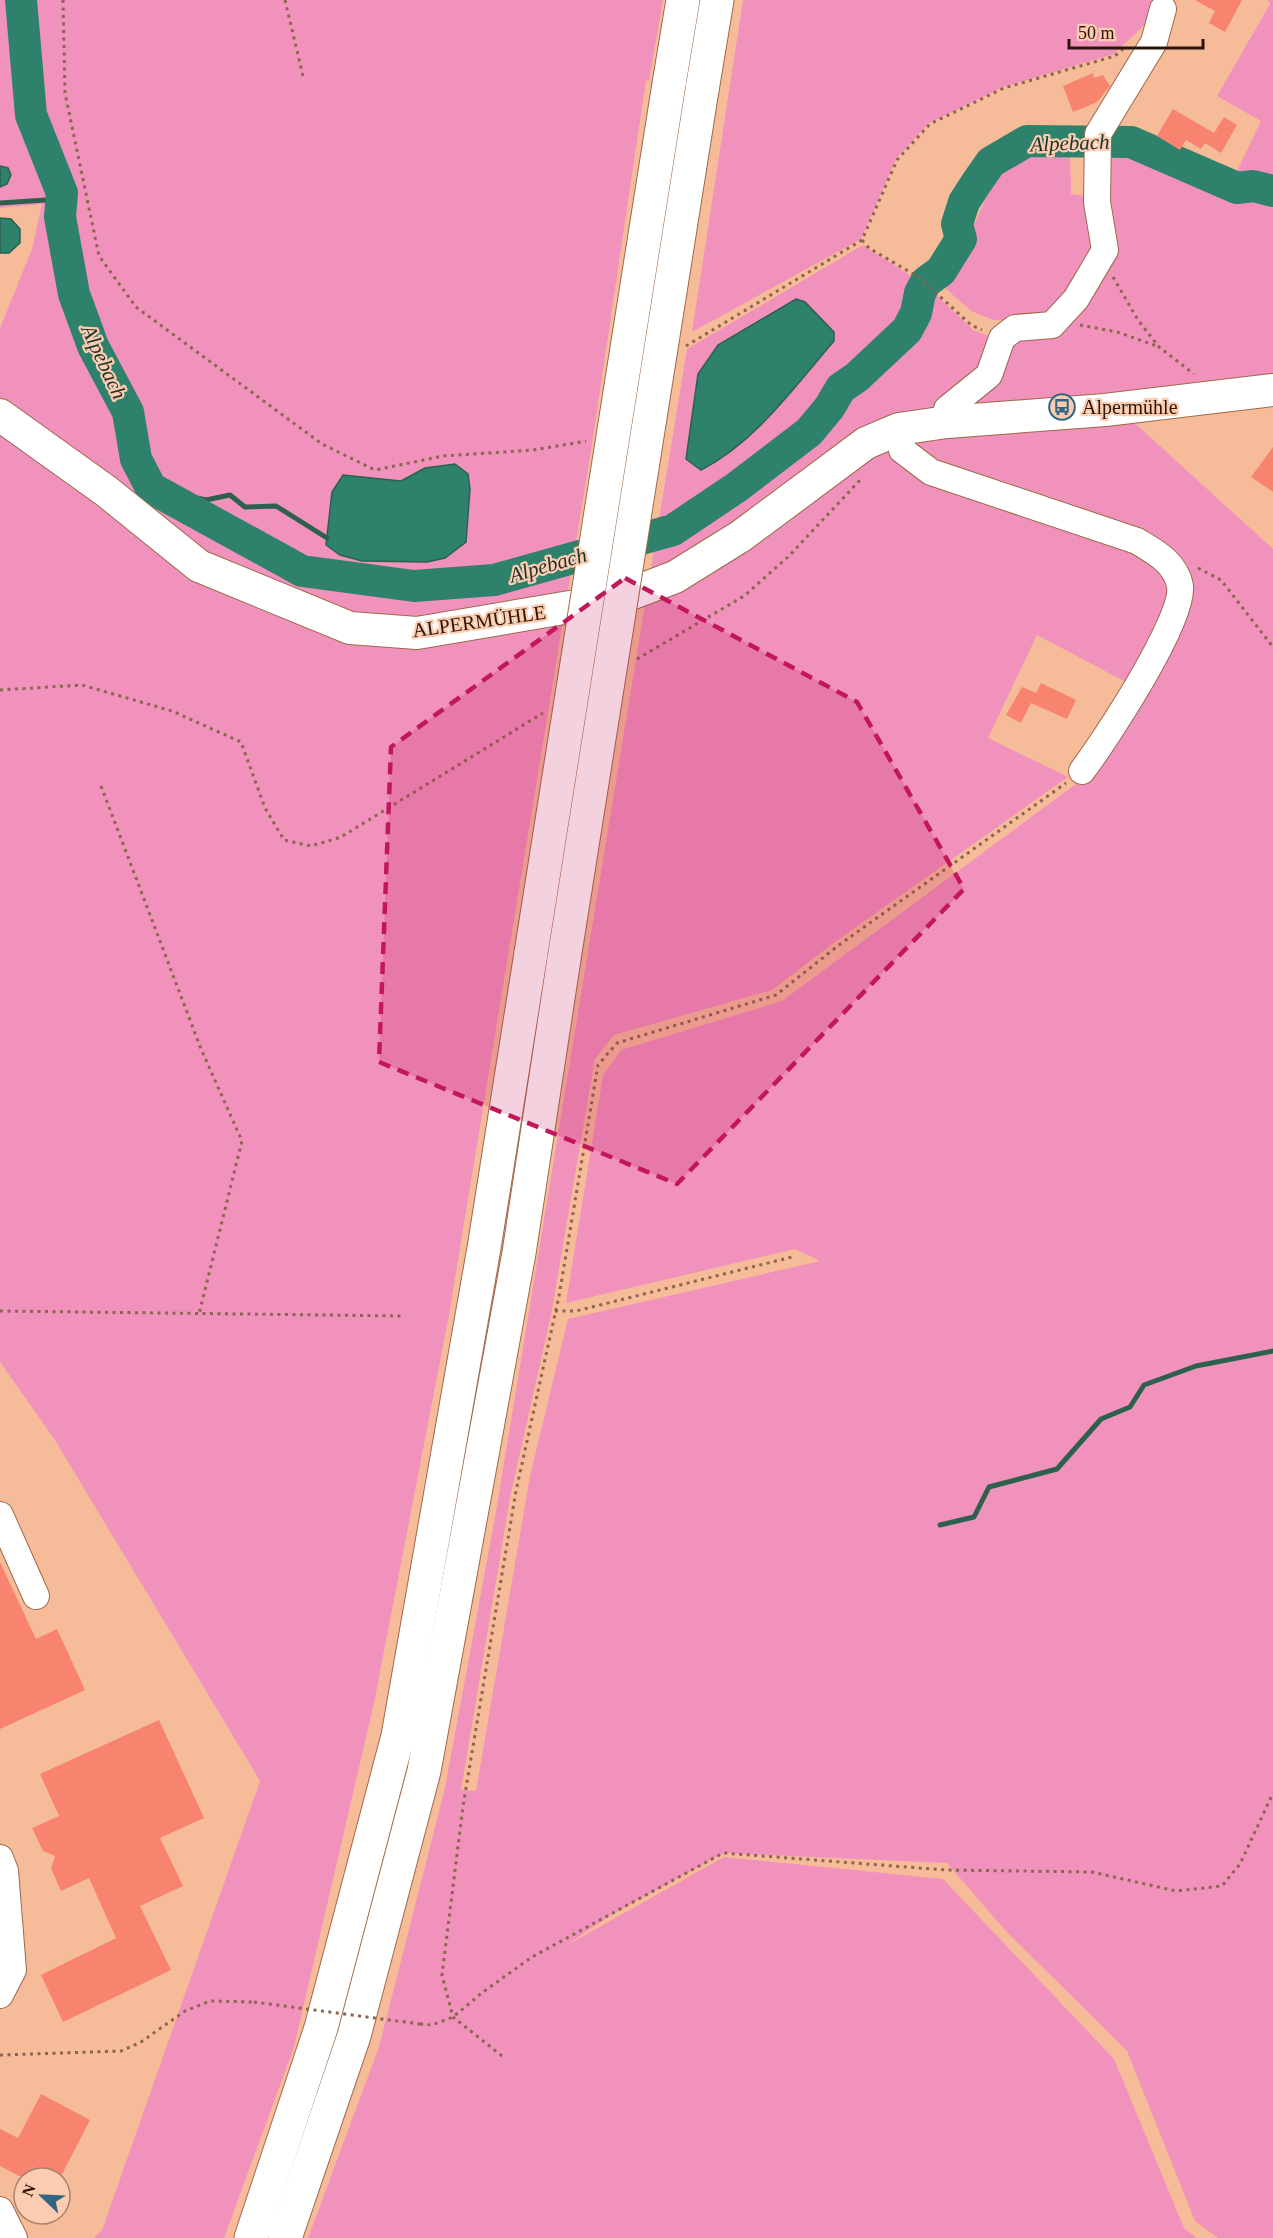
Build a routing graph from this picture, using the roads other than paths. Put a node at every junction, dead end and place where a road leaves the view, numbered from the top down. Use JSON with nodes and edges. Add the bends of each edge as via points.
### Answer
{"nodes":[{"id":1,"x":683,"y":0,"type":"edge"},
{"id":2,"x":717,"y":0,"type":"edge"},
{"id":3,"x":1163,"y":9,"type":"dead end"},
{"id":4,"x":1273,"y":390,"type":"edge"},
{"id":5,"x":0,"y":415,"type":"edge"},
{"id":6,"x":947,"y":422,"type":"junction"},
{"id":7,"x":899,"y":429,"type":"junction"},
{"id":8,"x":1082,"y":771,"type":"road end"},
{"id":9,"x":0,"y":1515,"type":"edge"},
{"id":10,"x":36,"y":1596,"type":"dead end"},
{"id":11,"x":0,"y":1858,"type":"edge"},
{"id":12,"x":0,"y":1995,"type":"edge"},
{"id":13,"x":0,"y":2210,"type":"edge"},
{"id":14,"x":14,"y":2238,"type":"edge"},
{"id":15,"x":251,"y":2238,"type":"edge"},
{"id":16,"x":285,"y":2238,"type":"edge"}],
"edges":[{"from":1,"to":15,"type":"highway","bridge":true,"via":[[484,1248],[398,1736],[321,2028]]},
{"from":2,"to":16,"type":"highway","bridge":true,"via":[[519,1253],[424,1771],[354,2036]]},
{"from":3,"to":6,"type":"street","via":[[1154,42],[1098,134],[1097,202],[1106,250],[1076,299],[1052,325],[1015,328],[1002,338],[989,375],[947,409]]},
{"from":4,"to":6,"type":"main road","name":"ALPERMÜHLE","via":[[1105,410]]},
{"from":5,"to":7,"type":"main road","name":"ALPERMÜHLE","via":[[106,491],[199,566],[350,628],[417,633],[617,599],[675,577],[741,536],[866,442]]},
{"from":6,"to":7,"type":"main road","name":"ALPERMÜHLE"},
{"from":7,"to":8,"type":"street","via":[[902,450],[931,472],[1137,541],[1167,560],[1180,586],[1177,608],[1144,674]]},
{"from":9,"to":10,"type":"street"},
{"from":11,"to":12,"type":"street","via":[[5,1871],[13,1970]]},
{"from":13,"to":14,"type":"street"}]}
